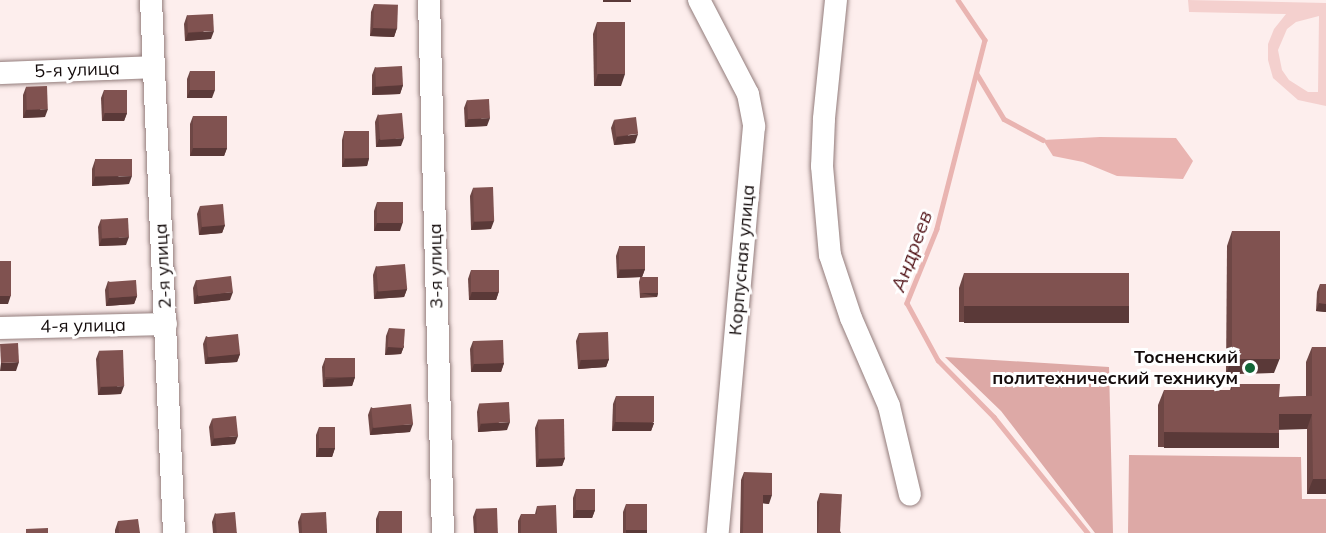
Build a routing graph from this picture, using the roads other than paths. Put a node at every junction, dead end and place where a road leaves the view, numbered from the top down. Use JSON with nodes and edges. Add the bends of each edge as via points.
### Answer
{"nodes":[{"id":1,"x":151,"y":0,"type":"edge"},
{"id":2,"x":429,"y":0,"type":"edge"},
{"id":3,"x":699,"y":0,"type":"edge"},
{"id":4,"x":836,"y":0,"type":"edge"},
{"id":5,"x":153,"y":67,"type":"junction"},
{"id":6,"x":0,"y":73,"type":"edge"},
{"id":7,"x":166,"y":324,"type":"junction"},
{"id":8,"x":0,"y":328,"type":"edge"},
{"id":9,"x":910,"y":495,"type":"dead end"},
{"id":10,"x":174,"y":533,"type":"edge"},
{"id":11,"x":443,"y":533,"type":"edge"},
{"id":12,"x":718,"y":533,"type":"edge"}],
"edges":[{"from":1,"to":5,"type":"street","name":"2-я улица"},
{"from":2,"to":11,"type":"street","name":"3-я улица"},
{"from":3,"to":12,"type":"street","name":"Корпусная улица","via":[[748,94],[754,126]]},
{"from":4,"to":9,"type":"street","via":[[822,166],[830,255],[843,297],[889,406]]},
{"from":5,"to":6,"type":"street","name":"5-я улица"},
{"from":5,"to":7,"type":"street","name":"2-я улица"},
{"from":7,"to":8,"type":"street","name":"4-я улица"},
{"from":7,"to":10,"type":"street","name":"2-я улица"}]}
